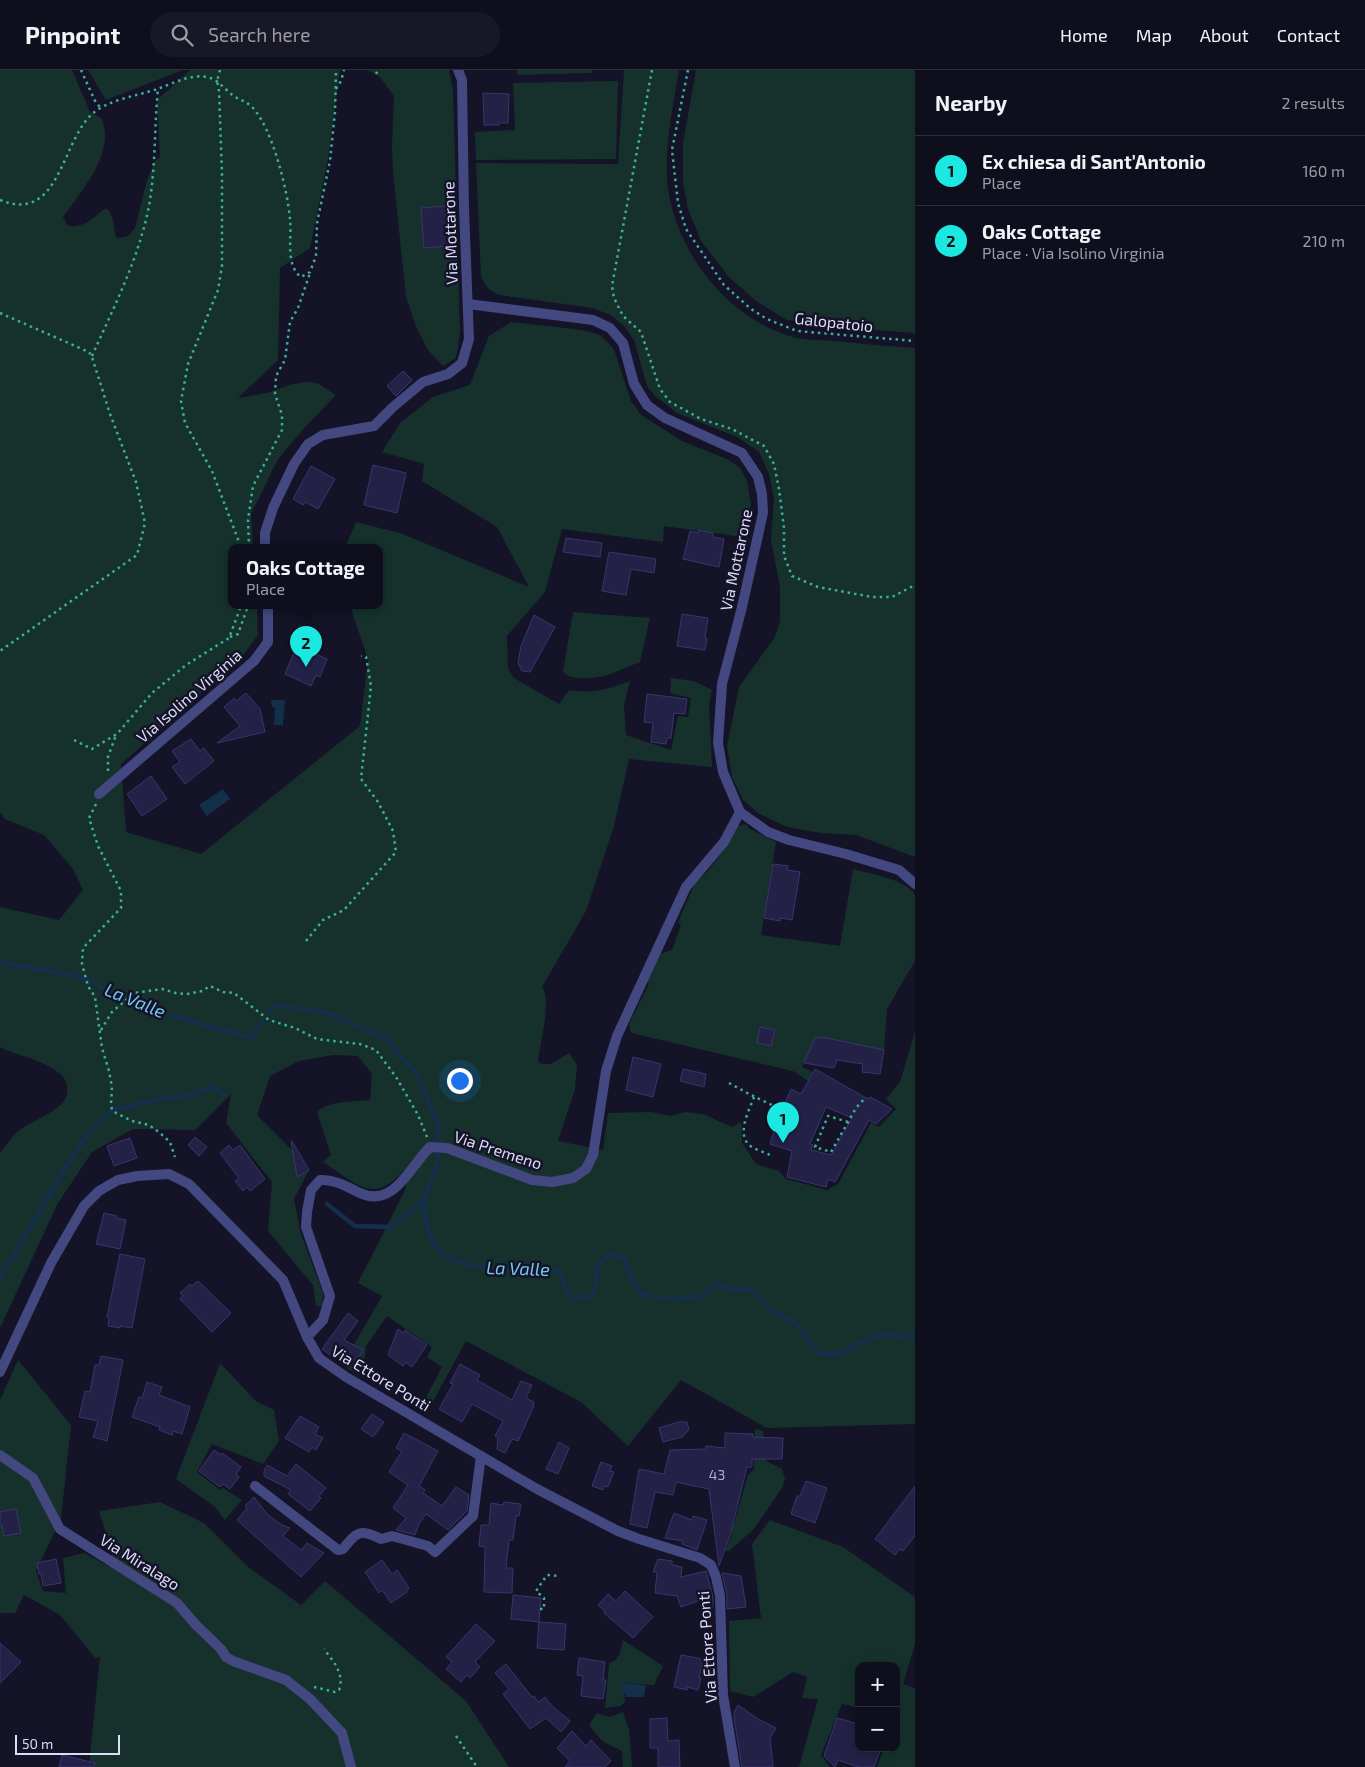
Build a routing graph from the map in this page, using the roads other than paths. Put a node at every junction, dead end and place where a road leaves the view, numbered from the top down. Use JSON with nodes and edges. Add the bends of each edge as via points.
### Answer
{"nodes":[{"id":1,"x":458,"y":70,"type":"edge"},
{"id":2,"x":468,"y":304,"type":"junction"},
{"id":3,"x":265,"y":544,"type":"edge"},
{"id":4,"x":268,"y":609,"type":"edge"},
{"id":5,"x":103,"y":791,"type":"road end"},
{"id":6,"x":740,"y":812,"type":"junction"},
{"id":7,"x":915,"y":884,"type":"edge"},
{"id":8,"x":307,"y":1337,"type":"junction"},
{"id":9,"x":0,"y":1372,"type":"edge"},
{"id":10,"x":0,"y":1455,"type":"edge"},
{"id":11,"x":482,"y":1456,"type":"junction"},
{"id":12,"x":255,"y":1486,"type":"dead end"},
{"id":13,"x":351,"y":1767,"type":"edge"},
{"id":14,"x":734,"y":1767,"type":"edge"}],
"edges":[{"from":1,"to":2,"type":"street","name":"Via Mottarone","via":[[462,80]]},
{"from":2,"to":3,"type":"street","via":[[469,339],[462,363],[448,374],[423,382],[374,426],[323,435],[308,444],[294,464],[273,508],[264,533]]},
{"from":2,"to":6,"type":"street","name":"Via Mottarone","via":[[593,320],[610,328],[622,343],[634,384],[647,405],[665,418],[742,453],[758,477],[762,513],[722,684],[718,743],[723,772]]},
{"from":4,"to":5,"type":"street","name":"Via Isolino Virginia","via":[[268,642],[254,661]]},
{"from":6,"to":7,"type":"street","via":[[768,832],[899,870]]},
{"from":6,"to":8,"type":"street","name":"Via Premeno","via":[[724,842],[686,887],[617,1036],[606,1072],[593,1155],[586,1169],[573,1178],[552,1182],[532,1180],[447,1148],[429,1149],[400,1183],[383,1196],[366,1196],[330,1180],[320,1180],[312,1190],[306,1227],[330,1296],[324,1320]]},
{"from":8,"to":9,"type":"street","name":"Via Ettore Ponti","via":[[283,1280],[189,1184],[169,1174],[137,1176],[118,1180],[99,1191],[84,1206],[51,1263]]},
{"from":8,"to":11,"type":"street","name":"Via Ettore Ponti","via":[[318,1358]]},
{"from":10,"to":13,"type":"street","name":"Via Miralago","via":[[28,1472],[56,1523],[67,1535],[177,1603],[226,1657],[286,1680],[310,1699],[342,1733]]},
{"from":11,"to":12,"type":"street","via":[[472,1516],[435,1552],[419,1543],[392,1536],[381,1539],[367,1532],[352,1537],[343,1550],[338,1550]]},
{"from":11,"to":14,"type":"street","name":"Via Ettore Ponti","via":[[618,1531],[712,1564],[720,1596],[723,1695]]}]}
